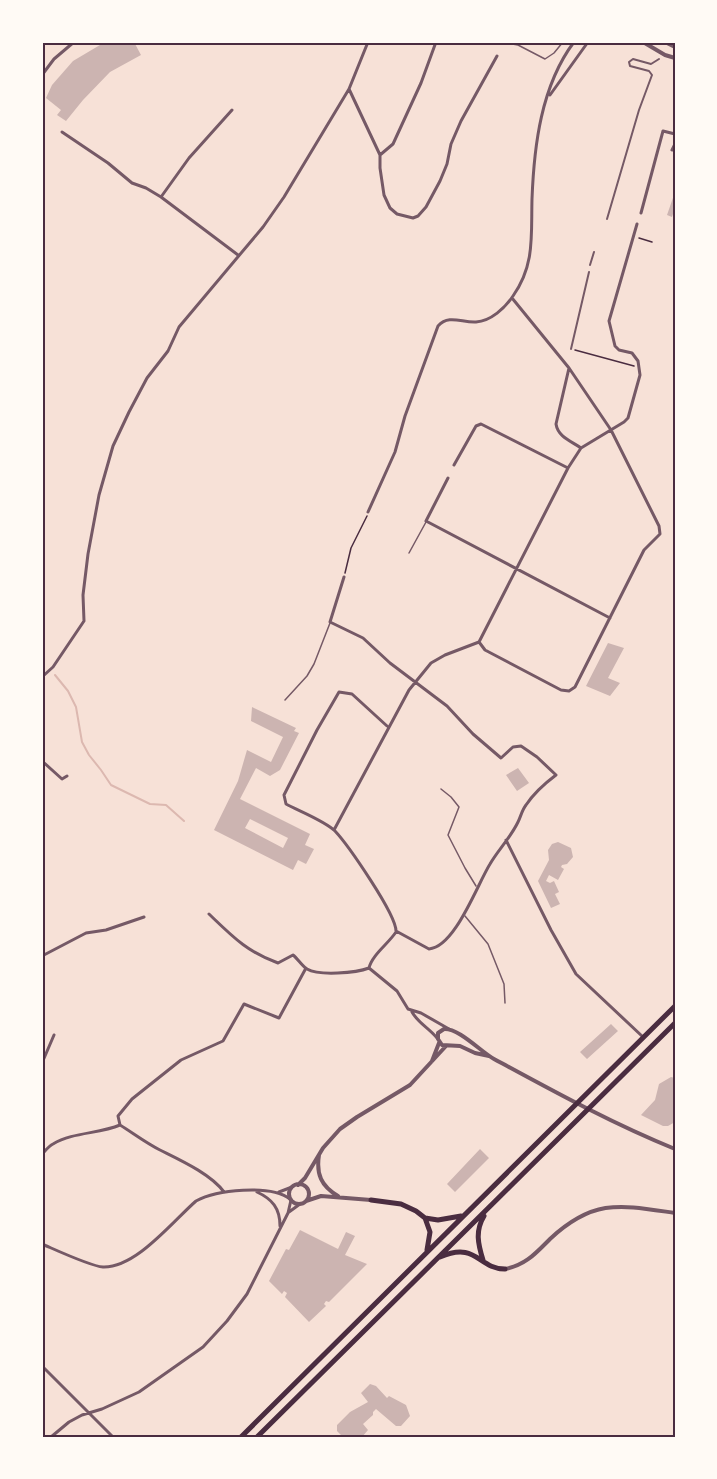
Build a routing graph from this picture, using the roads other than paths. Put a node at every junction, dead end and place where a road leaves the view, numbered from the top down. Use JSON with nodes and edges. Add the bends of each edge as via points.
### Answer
{"nodes":[{"id":1,"x":74,"y":42,"type":"edge"},
{"id":2,"x":368,"y":42,"type":"edge"},
{"id":3,"x":436,"y":42,"type":"edge"},
{"id":4,"x":563,"y":42,"type":"edge"},
{"id":5,"x":574,"y":42,"type":"edge"},
{"id":6,"x":588,"y":42,"type":"edge"},
{"id":7,"x":643,"y":42,"type":"edge"},
{"id":8,"x":665,"y":42,"type":"edge"},
{"id":9,"x":507,"y":43,"type":"edge"},
{"id":10,"x":675,"y":47,"type":"edge"},
{"id":11,"x":497,"y":56,"type":"dead end"},
{"id":12,"x":675,"y":58,"type":"edge"},
{"id":13,"x":659,"y":59,"type":"dead end"},
{"id":14,"x":42,"y":75,"type":"edge"},
{"id":15,"x":349,"y":88,"type":"junction"},
{"id":16,"x":548,"y":99,"type":"junction"},
{"id":17,"x":232,"y":110,"type":"dead end"},
{"id":18,"x":62,"y":132,"type":"dead end"},
{"id":19,"x":675,"y":134,"type":"edge"},
{"id":20,"x":675,"y":144,"type":"edge"},
{"id":21,"x":672,"y":150,"type":"dead end"},
{"id":22,"x":380,"y":155,"type":"junction"},
{"id":23,"x":161,"y":197,"type":"junction"},
{"id":24,"x":640,"y":213,"type":"dead end"},
{"id":25,"x":607,"y":219,"type":"dead end"},
{"id":26,"x":638,"y":224,"type":"dead end"},
{"id":27,"x":594,"y":252,"type":"dead end"},
{"id":28,"x":238,"y":255,"type":"junction"},
{"id":29,"x":590,"y":265,"type":"dead end"},
{"id":30,"x":589,"y":272,"type":"dead end"},
{"id":31,"x":512,"y":298,"type":"junction"},
{"id":32,"x":571,"y":349,"type":"road end"},
{"id":33,"x":569,"y":368,"type":"junction"},
{"id":34,"x":611,"y":430,"type":"junction"},
{"id":35,"x":581,"y":448,"type":"junction"},
{"id":36,"x":454,"y":465,"type":"dead end"},
{"id":37,"x":568,"y":468,"type":"junction"},
{"id":38,"x":448,"y":478,"type":"dead end"},
{"id":39,"x":368,"y":512,"type":"road end"},
{"id":40,"x":426,"y":521,"type":"junction"},
{"id":41,"x":409,"y":554,"type":"dead end"},
{"id":42,"x":516,"y":570,"type":"junction"},
{"id":43,"x":344,"y":577,"type":"road end"},
{"id":44,"x":610,"y":618,"type":"junction"},
{"id":45,"x":330,"y":622,"type":"junction"},
{"id":46,"x":479,"y":642,"type":"junction"},
{"id":47,"x":42,"y":677,"type":"edge"},
{"id":48,"x":416,"y":681,"type":"junction"},
{"id":49,"x":285,"y":700,"type":"dead end"},
{"id":50,"x":387,"y":726,"type":"junction"},
{"id":51,"x":42,"y":761,"type":"edge"},
{"id":52,"x":67,"y":776,"type":"dead end"},
{"id":53,"x":441,"y":789,"type":"dead end"},
{"id":54,"x":334,"y":830,"type":"junction"},
{"id":55,"x":506,"y":840,"type":"junction"},
{"id":56,"x":477,"y":887,"type":"junction"},
{"id":57,"x":209,"y":915,"type":"dead end"},
{"id":58,"x":465,"y":916,"type":"junction"},
{"id":59,"x":144,"y":917,"type":"dead end"},
{"id":60,"x":396,"y":931,"type":"junction"},
{"id":61,"x":42,"y":956,"type":"edge"},
{"id":62,"x":306,"y":968,"type":"junction"},
{"id":63,"x":369,"y":968,"type":"junction"},
{"id":64,"x":505,"y":1003,"type":"dead end"},
{"id":65,"x":675,"y":1006,"type":"edge"},
{"id":66,"x":412,"y":1012,"type":"junction"},
{"id":67,"x":675,"y":1023,"type":"edge"},
{"id":68,"x":451,"y":1029,"type":"junction"},
{"id":69,"x":54,"y":1035,"type":"dead end"},
{"id":70,"x":643,"y":1037,"type":"junction"},
{"id":71,"x":439,"y":1041,"type":"junction"},
{"id":72,"x":452,"y":1045,"type":"junction"},
{"id":73,"x":446,"y":1046,"type":"junction"},
{"id":74,"x":489,"y":1056,"type":"junction"},
{"id":75,"x":431,"y":1062,"type":"junction"},
{"id":76,"x":42,"y":1063,"type":"edge"},
{"id":77,"x":120,"y":1125,"type":"junction"},
{"id":78,"x":675,"y":1149,"type":"edge"},
{"id":79,"x":320,"y":1152,"type":"junction"},
{"id":80,"x":42,"y":1154,"type":"edge"},
{"id":81,"x":308,"y":1174,"type":"junction"},
{"id":82,"x":298,"y":1185,"type":"junction"},
{"id":83,"x":292,"y":1187,"type":"junction"},
{"id":84,"x":307,"y":1190,"type":"junction"},
{"id":85,"x":255,"y":1191,"type":"junction"},
{"id":86,"x":224,"y":1192,"type":"junction"},
{"id":87,"x":277,"y":1192,"type":"junction"},
{"id":88,"x":321,"y":1196,"type":"junction"},
{"id":89,"x":338,"y":1197,"type":"junction"},
{"id":90,"x":290,"y":1199,"type":"junction"},
{"id":91,"x":371,"y":1200,"type":"joint"},
{"id":92,"x":306,"y":1201,"type":"junction"},
{"id":93,"x":300,"y":1204,"type":"junction"},
{"id":94,"x":488,"y":1208,"type":"junction"},
{"id":95,"x":288,"y":1213,"type":"junction"},
{"id":96,"x":675,"y":1213,"type":"edge"},
{"id":97,"x":463,"y":1216,"type":"junction"},
{"id":98,"x":425,"y":1218,"type":"junction"},
{"id":99,"x":279,"y":1231,"type":"junction"},
{"id":100,"x":42,"y":1244,"type":"edge"},
{"id":101,"x":426,"y":1252,"type":"junction"},
{"id":102,"x":436,"y":1259,"type":"junction"},
{"id":103,"x":483,"y":1260,"type":"junction"},
{"id":104,"x":506,"y":1269,"type":"joint"},
{"id":105,"x":42,"y":1366,"type":"edge"},
{"id":106,"x":89,"y":1414,"type":"junction"},
{"id":107,"x":51,"y":1437,"type":"edge"},
{"id":108,"x":113,"y":1437,"type":"edge"},
{"id":109,"x":241,"y":1437,"type":"edge"},
{"id":110,"x":256,"y":1437,"type":"edge"}],
"edges":[{"from":1,"to":14,"type":"street"},
{"from":2,"to":15,"type":"street"},
{"from":3,"to":22,"type":"street","via":[[393,144]]},
{"from":4,"to":9,"type":"lane","via":[[545,59]]},
{"from":5,"to":16,"type":"street","via":[[553,78]]},
{"from":6,"to":16,"type":"street"},
{"from":7,"to":12,"type":"street"},
{"from":8,"to":10,"type":"street"},
{"from":11,"to":22,"type":"street","via":[[461,121],[440,181],[418,216],[405,217],[390,207],[384,195]]},
{"from":13,"to":25,"type":"street","via":[[651,64],[633,59],[628,62],[652,75]]},
{"from":15,"to":22,"type":"street"},
{"from":15,"to":28,"type":"street","via":[[284,197]]},
{"from":16,"to":31,"type":"street","via":[[534,155],[531,255]]},
{"from":17,"to":23,"type":"street"},
{"from":18,"to":23,"type":"street","via":[[132,183]]},
{"from":19,"to":24,"type":"street","via":[[663,131]]},
{"from":20,"to":21,"type":"street"},
{"from":23,"to":28,"type":"street"},
{"from":26,"to":34,"type":"street","via":[[609,321],[615,346],[632,353],[639,361],[640,375],[628,418]]},
{"from":27,"to":29,"type":"street"},
{"from":28,"to":47,"type":"street","via":[[179,327],[168,351],[147,378],[117,438],[99,495],[88,554],[84,621]]},
{"from":30,"to":32,"type":"street"},
{"from":31,"to":33,"type":"street"},
{"from":31,"to":39,"type":"street","via":[[488,319],[446,320],[438,326],[395,452]]},
{"from":33,"to":34,"type":"street"},
{"from":33,"to":35,"type":"street","via":[[557,431]]},
{"from":34,"to":35,"type":"street"},
{"from":34,"to":44,"type":"street","via":[[660,534],[644,550]]},
{"from":35,"to":37,"type":"street"},
{"from":36,"to":37,"type":"street","via":[[476,426],[481,424]]},
{"from":37,"to":42,"type":"street"},
{"from":38,"to":40,"type":"street"},
{"from":40,"to":41,"type":"lane"},
{"from":40,"to":42,"type":"street"},
{"from":42,"to":44,"type":"street"},
{"from":42,"to":46,"type":"street"},
{"from":43,"to":45,"type":"street"},
{"from":44,"to":46,"type":"street","via":[[569,692],[484,650]]},
{"from":45,"to":48,"type":"street","via":[[363,638]]},
{"from":45,"to":49,"type":"lane","via":[[314,664]]},
{"from":46,"to":48,"type":"street","via":[[431,663]]},
{"from":48,"to":50,"type":"street"},
{"from":48,"to":55,"type":"street","via":[[501,758],[513,747],[522,746],[556,775],[525,806]]},
{"from":50,"to":54,"type":"street"},
{"from":50,"to":54,"type":"street","via":[[352,694],[336,695],[284,795],[286,804]]},
{"from":51,"to":52,"type":"street","via":[[62,778]]},
{"from":53,"to":56,"type":"lane","via":[[459,807],[448,835]]},
{"from":54,"to":60,"type":"street","via":[[388,909]]},
{"from":55,"to":56,"type":"street"},
{"from":55,"to":70,"type":"street","via":[[576,974]]},
{"from":56,"to":58,"type":"street"},
{"from":57,"to":62,"type":"street","via":[[257,956],[278,963],[293,955]]},
{"from":58,"to":60,"type":"street","via":[[433,949],[422,947]]},
{"from":58,"to":64,"type":"lane","via":[[488,944],[504,984]]},
{"from":59,"to":61,"type":"street","via":[[86,933]]},
{"from":60,"to":63,"type":"street"},
{"from":62,"to":63,"type":"street","via":[[321,973]]},
{"from":62,"to":77,"type":"street","via":[[279,1018],[244,1004],[223,1041],[181,1060],[132,1099],[118,1116]]},
{"from":63,"to":66,"type":"street","via":[[397,991]]},
{"from":65,"to":70,"type":"highway"},
{"from":66,"to":68,"type":"street","via":[[422,1013]]},
{"from":66,"to":71,"type":"street"},
{"from":67,"to":94,"type":"highway"},
{"from":68,"to":71,"type":"street","via":[[440,1030]]},
{"from":68,"to":72,"type":"street","via":[[455,1039]]},
{"from":68,"to":74,"type":"street"},
{"from":69,"to":76,"type":"street"},
{"from":70,"to":97,"type":"highway"},
{"from":71,"to":73,"type":"street"},
{"from":71,"to":75,"type":"street"},
{"from":72,"to":73,"type":"street"},
{"from":72,"to":74,"type":"street"},
{"from":73,"to":75,"type":"street"},
{"from":74,"to":78,"type":"street","via":[[585,1108]]},
{"from":75,"to":79,"type":"street","via":[[410,1085],[340,1129]]},
{"from":77,"to":80,"type":"street","via":[[53,1144]]},
{"from":77,"to":86,"type":"street","via":[[176,1156]]},
{"from":79,"to":81,"type":"street"},
{"from":79,"to":89,"type":"street","via":[[321,1181]]},
{"from":81,"to":82,"type":"street"},
{"from":81,"to":84,"type":"street"},
{"from":82,"to":83,"type":"street"},
{"from":82,"to":84,"type":"street"},
{"from":83,"to":87,"type":"street"},
{"from":83,"to":90,"type":"street"},
{"from":84,"to":88,"type":"street"},
{"from":84,"to":92,"type":"street"},
{"from":85,"to":86,"type":"street"},
{"from":85,"to":87,"type":"street"},
{"from":85,"to":99,"type":"street","via":[[275,1205]]},
{"from":86,"to":100,"type":"street","via":[[196,1201],[140,1253],[118,1266],[101,1267]]},
{"from":87,"to":90,"type":"street"},
{"from":88,"to":89,"type":"street"},
{"from":88,"to":92,"type":"street"},
{"from":89,"to":91,"type":"street"},
{"from":90,"to":93,"type":"street"},
{"from":90,"to":95,"type":"street"},
{"from":91,"to":98,"type":"highway","via":[[402,1204]]},
{"from":92,"to":93,"type":"street"},
{"from":93,"to":95,"type":"street"},
{"from":94,"to":102,"type":"highway"},
{"from":94,"to":103,"type":"highway","via":[[477,1234]]},
{"from":95,"to":99,"type":"street"},
{"from":96,"to":104,"type":"street","via":[[615,1206],[589,1212],[566,1226],[525,1263]]},
{"from":97,"to":98,"type":"highway"},
{"from":97,"to":101,"type":"highway"},
{"from":98,"to":101,"type":"highway","via":[[430,1232]]},
{"from":99,"to":106,"type":"street","via":[[247,1294],[203,1347],[139,1392]]},
{"from":101,"to":109,"type":"highway"},
{"from":102,"to":103,"type":"highway","via":[[461,1252]]},
{"from":102,"to":110,"type":"highway"},
{"from":103,"to":104,"type":"highway"},
{"from":105,"to":106,"type":"street"},
{"from":106,"to":107,"type":"street","via":[[69,1422]]},
{"from":106,"to":108,"type":"street"}]}
